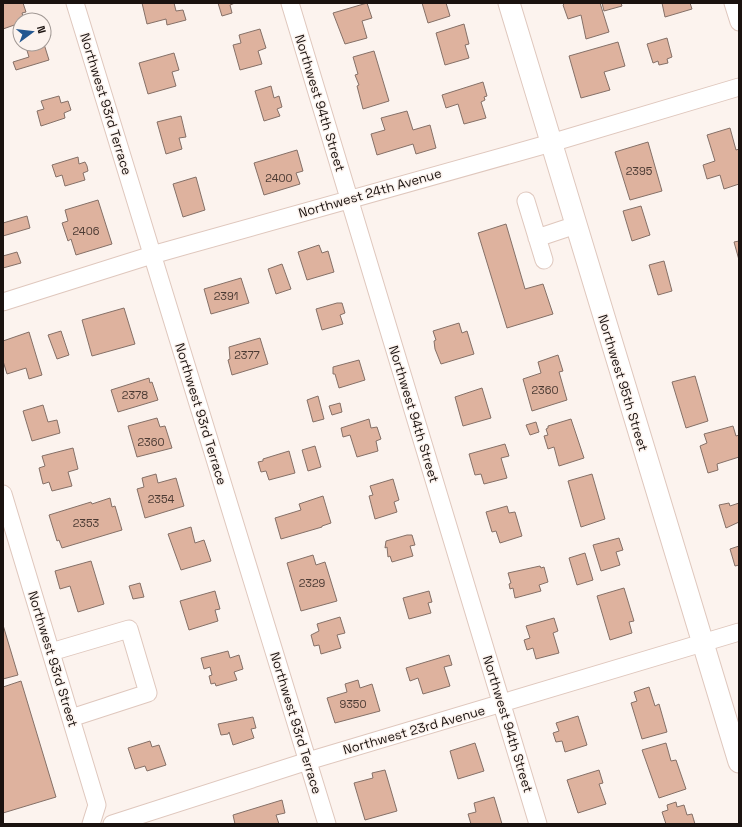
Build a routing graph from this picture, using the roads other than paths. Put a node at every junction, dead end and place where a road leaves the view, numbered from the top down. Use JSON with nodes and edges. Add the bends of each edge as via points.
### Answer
{"nodes":[{"id":1,"x":75,"y":3,"type":"edge"},
{"id":2,"x":290,"y":3,"type":"edge"},
{"id":3,"x":509,"y":3,"type":"edge"},
{"id":4,"x":733,"y":3,"type":"edge"},
{"id":5,"x":739,"y":22,"type":"edge"},
{"id":6,"x":739,"y":87,"type":"edge"},
{"id":7,"x":551,"y":143,"type":"junction"},
{"id":8,"x":349,"y":198,"type":"junction"},
{"id":9,"x":526,"y":201,"type":"dead end"},
{"id":10,"x":576,"y":225,"type":"junction"},
{"id":11,"x":537,"y":238,"type":"junction"},
{"id":12,"x":152,"y":255,"type":"junction"},
{"id":13,"x":544,"y":260,"type":"dead end"},
{"id":14,"x":3,"y":302,"type":"edge"},
{"id":15,"x":3,"y":494,"type":"edge"},
{"id":16,"x":10,"y":538,"type":"edge"},
{"id":17,"x":739,"y":632,"type":"edge"},
{"id":18,"x":702,"y":644,"type":"junction"},
{"id":19,"x":51,"y":652,"type":"junction"},
{"id":20,"x":502,"y":704,"type":"junction"},
{"id":21,"x":71,"y":718,"type":"junction"},
{"id":22,"x":308,"y":761,"type":"junction"},
{"id":23,"x":739,"y":762,"type":"edge"},
{"id":24,"x":92,"y":824,"type":"edge"},
{"id":25,"x":112,"y":824,"type":"edge"},
{"id":26,"x":327,"y":824,"type":"edge"},
{"id":27,"x":538,"y":824,"type":"edge"}],
"edges":[{"from":1,"to":12,"type":"street","name":"Northwest 93rd Terrace"},
{"from":2,"to":8,"type":"street","name":"Northwest 94th Street"},
{"from":3,"to":7,"type":"main road","name":"Northwest 95th Street"},
{"from":4,"to":5,"type":"street"},
{"from":6,"to":7,"type":"street","name":"Northwest 24th Avenue"},
{"from":7,"to":8,"type":"street","name":"Northwest 24th Avenue"},
{"from":7,"to":10,"type":"main road","name":"Northwest 95th Street"},
{"from":8,"to":12,"type":"street","name":"Northwest 24th Avenue"},
{"from":8,"to":20,"type":"street","name":"Northwest 94th Street"},
{"from":9,"to":11,"type":"street"},
{"from":10,"to":11,"type":"street"},
{"from":10,"to":18,"type":"main road","name":"Northwest 95th Street"},
{"from":11,"to":13,"type":"street"},
{"from":12,"to":14,"type":"street","name":"Northwest 24th Avenue"},
{"from":12,"to":22,"type":"street","name":"Northwest 93rd Terrace"},
{"from":15,"to":16,"type":"street","name":"Northwest 93rd Street"},
{"from":16,"to":19,"type":"street","name":"Northwest 93rd Street"},
{"from":17,"to":18,"type":"street","name":"Northwest 23rd Avenue"},
{"from":18,"to":20,"type":"street","name":"Northwest 23rd Avenue"},
{"from":18,"to":23,"type":"main road","name":"Northwest 95th Street"},
{"from":19,"to":21,"type":"street","name":"Northwest 93rd Street"},
{"from":19,"to":21,"type":"street","via":[[129,629],[148,693]]},
{"from":20,"to":22,"type":"street","name":"Northwest 23rd Avenue"},
{"from":20,"to":27,"type":"street","name":"Northwest 94th Street"},
{"from":21,"to":24,"type":"street","name":"Northwest 93rd Street","via":[[97,806]]},
{"from":22,"to":25,"type":"street","name":"Northwest 23rd Avenue"},
{"from":22,"to":26,"type":"street","name":"Northwest 93rd Terrace"}]}
